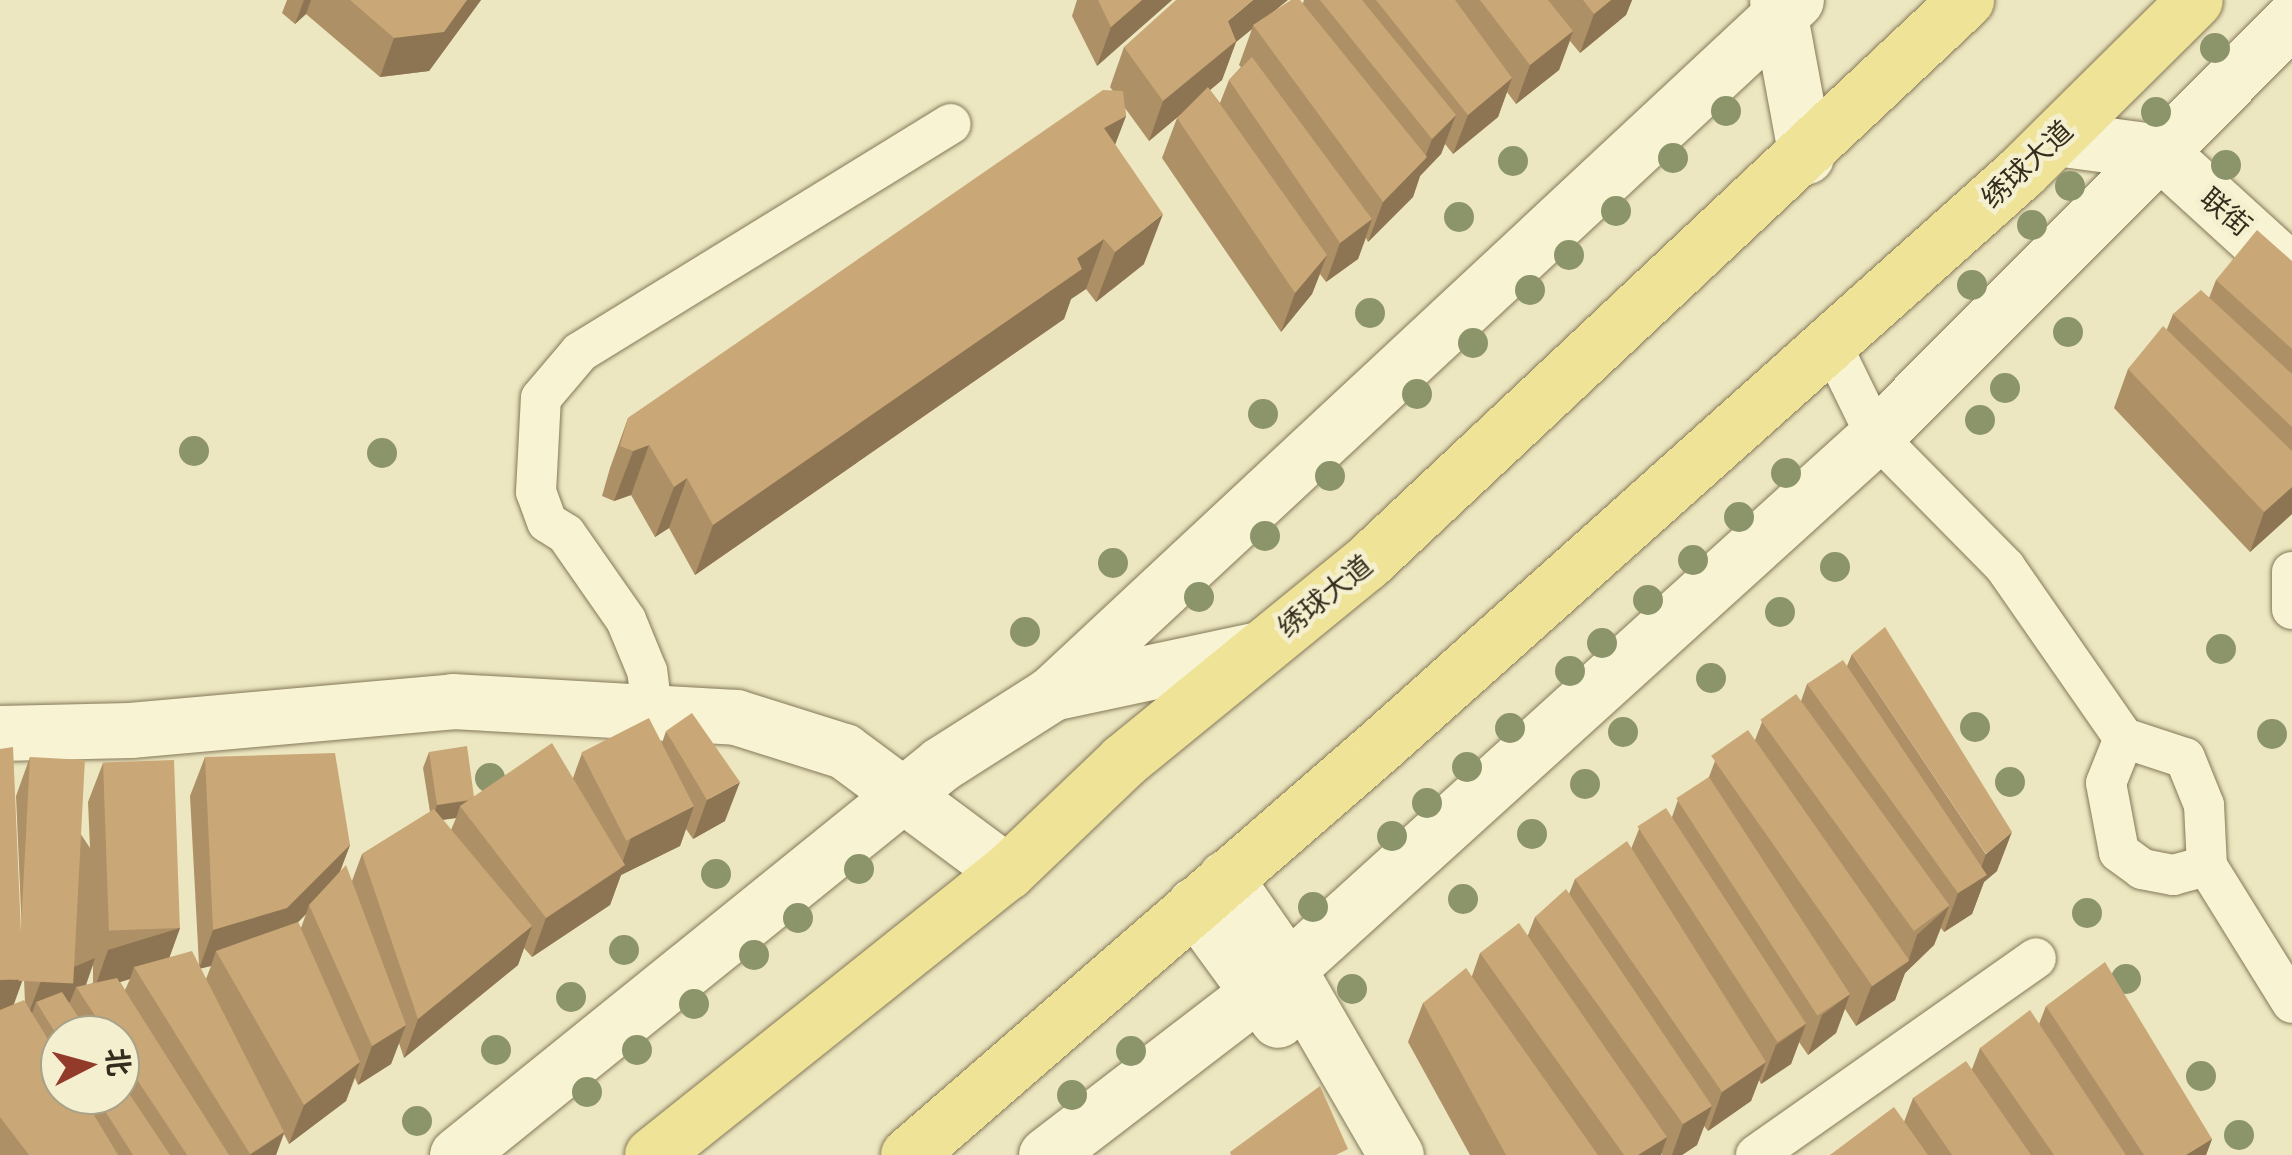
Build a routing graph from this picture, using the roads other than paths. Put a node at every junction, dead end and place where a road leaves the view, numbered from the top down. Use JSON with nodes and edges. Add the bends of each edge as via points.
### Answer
{"nodes":[{"id":1,"x":1966,"y":0,"type":"edge"},
{"id":2,"x":2196,"y":0,"type":"edge"},
{"id":3,"x":1784,"y":5,"type":"edge"},
{"id":4,"x":2292,"y":18,"type":"edge"},
{"id":5,"x":951,"y":124,"type":"dead end"},
{"id":6,"x":2056,"y":138,"type":"junction"},
{"id":7,"x":2160,"y":152,"type":"junction"},
{"id":8,"x":1806,"y":156,"type":"junction"},
{"id":9,"x":2292,"y":272,"type":"edge"},
{"id":10,"x":1830,"y":342,"type":"junction"},
{"id":11,"x":1876,"y":436,"type":"junction"},
{"id":12,"x":2292,"y":572,"type":"edge"},
{"id":13,"x":2292,"y":608,"type":"edge"},
{"id":14,"x":1259,"y":650,"type":"junction"},
{"id":15,"x":1051,"y":694,"type":"junction"},
{"id":16,"x":652,"y":710,"type":"junction"},
{"id":17,"x":0,"y":732,"type":"edge"},
{"id":18,"x":2124,"y":738,"type":"junction"},
{"id":19,"x":901,"y":798,"type":"junction"},
{"id":20,"x":2207,"y":866,"type":"junction"},
{"id":21,"x":1007,"y":872,"type":"junction"},
{"id":22,"x":1210,"y":892,"type":"junction"},
{"id":23,"x":2036,"y":958,"type":"dead end"},
{"id":24,"x":1273,"y":980,"type":"junction"},
{"id":25,"x":2292,"y":1003,"type":"edge"},
{"id":26,"x":457,"y":1155,"type":"edge"},
{"id":27,"x":652,"y":1155,"type":"edge"},
{"id":28,"x":908,"y":1155,"type":"edge"},
{"id":29,"x":1046,"y":1155,"type":"edge"},
{"id":30,"x":1365,"y":1155,"type":"edge"},
{"id":31,"x":1396,"y":1155,"type":"edge"},
{"id":32,"x":1756,"y":1155,"type":"edge"}],
"edges":[{"from":1,"to":8,"type":"main road","name":"绣球大道"},
{"from":2,"to":6,"type":"main road","name":"绣球大道"},
{"from":3,"to":8,"type":"street"},
{"from":3,"to":15,"type":"street"},
{"from":4,"to":7,"type":"street"},
{"from":5,"to":16,"type":"lane","via":[[580,352],[541,398],[536,492],[548,522],[566,534],[611,592],[647,671]]},
{"from":6,"to":7,"type":"street"},
{"from":6,"to":10,"type":"main road","name":"绣球大道"},
{"from":7,"to":9,"type":"street","name":"联街"},
{"from":7,"to":11,"type":"street"},
{"from":8,"to":14,"type":"main road","name":"绣球大道","via":[[1366,563]]},
{"from":10,"to":11,"type":"lane"},
{"from":10,"to":22,"type":"main road","name":"绣球大道"},
{"from":11,"to":18,"type":"lane","via":[[2005,568]]},
{"from":11,"to":24,"type":"street"},
{"from":12,"to":13,"type":"lane"},
{"from":14,"to":15,"type":"street"},
{"from":14,"to":21,"type":"main road","name":"绣球大道","via":[[1123,761]]},
{"from":15,"to":19,"type":"street"},
{"from":16,"to":17,"type":"street","via":[[452,701],[130,730]]},
{"from":16,"to":19,"type":"street","via":[[736,717],[804,734],[844,751]]},
{"from":18,"to":20,"type":"lane","via":[[2185,758],[2204,805]]},
{"from":18,"to":20,"type":"lane","via":[[2106,783],[2119,852],[2158,872]]},
{"from":19,"to":21,"type":"street"},
{"from":19,"to":26,"type":"street"},
{"from":20,"to":25,"type":"lane"},
{"from":21,"to":27,"type":"main road","name":"绣球大道"},
{"from":22,"to":24,"type":"street"},
{"from":22,"to":28,"type":"main road","name":"绣球大道"},
{"from":23,"to":32,"type":"lane"},
{"from":24,"to":29,"type":"street"},
{"from":24,"to":30,"type":"street"},
{"from":24,"to":31,"type":"street"}]}
